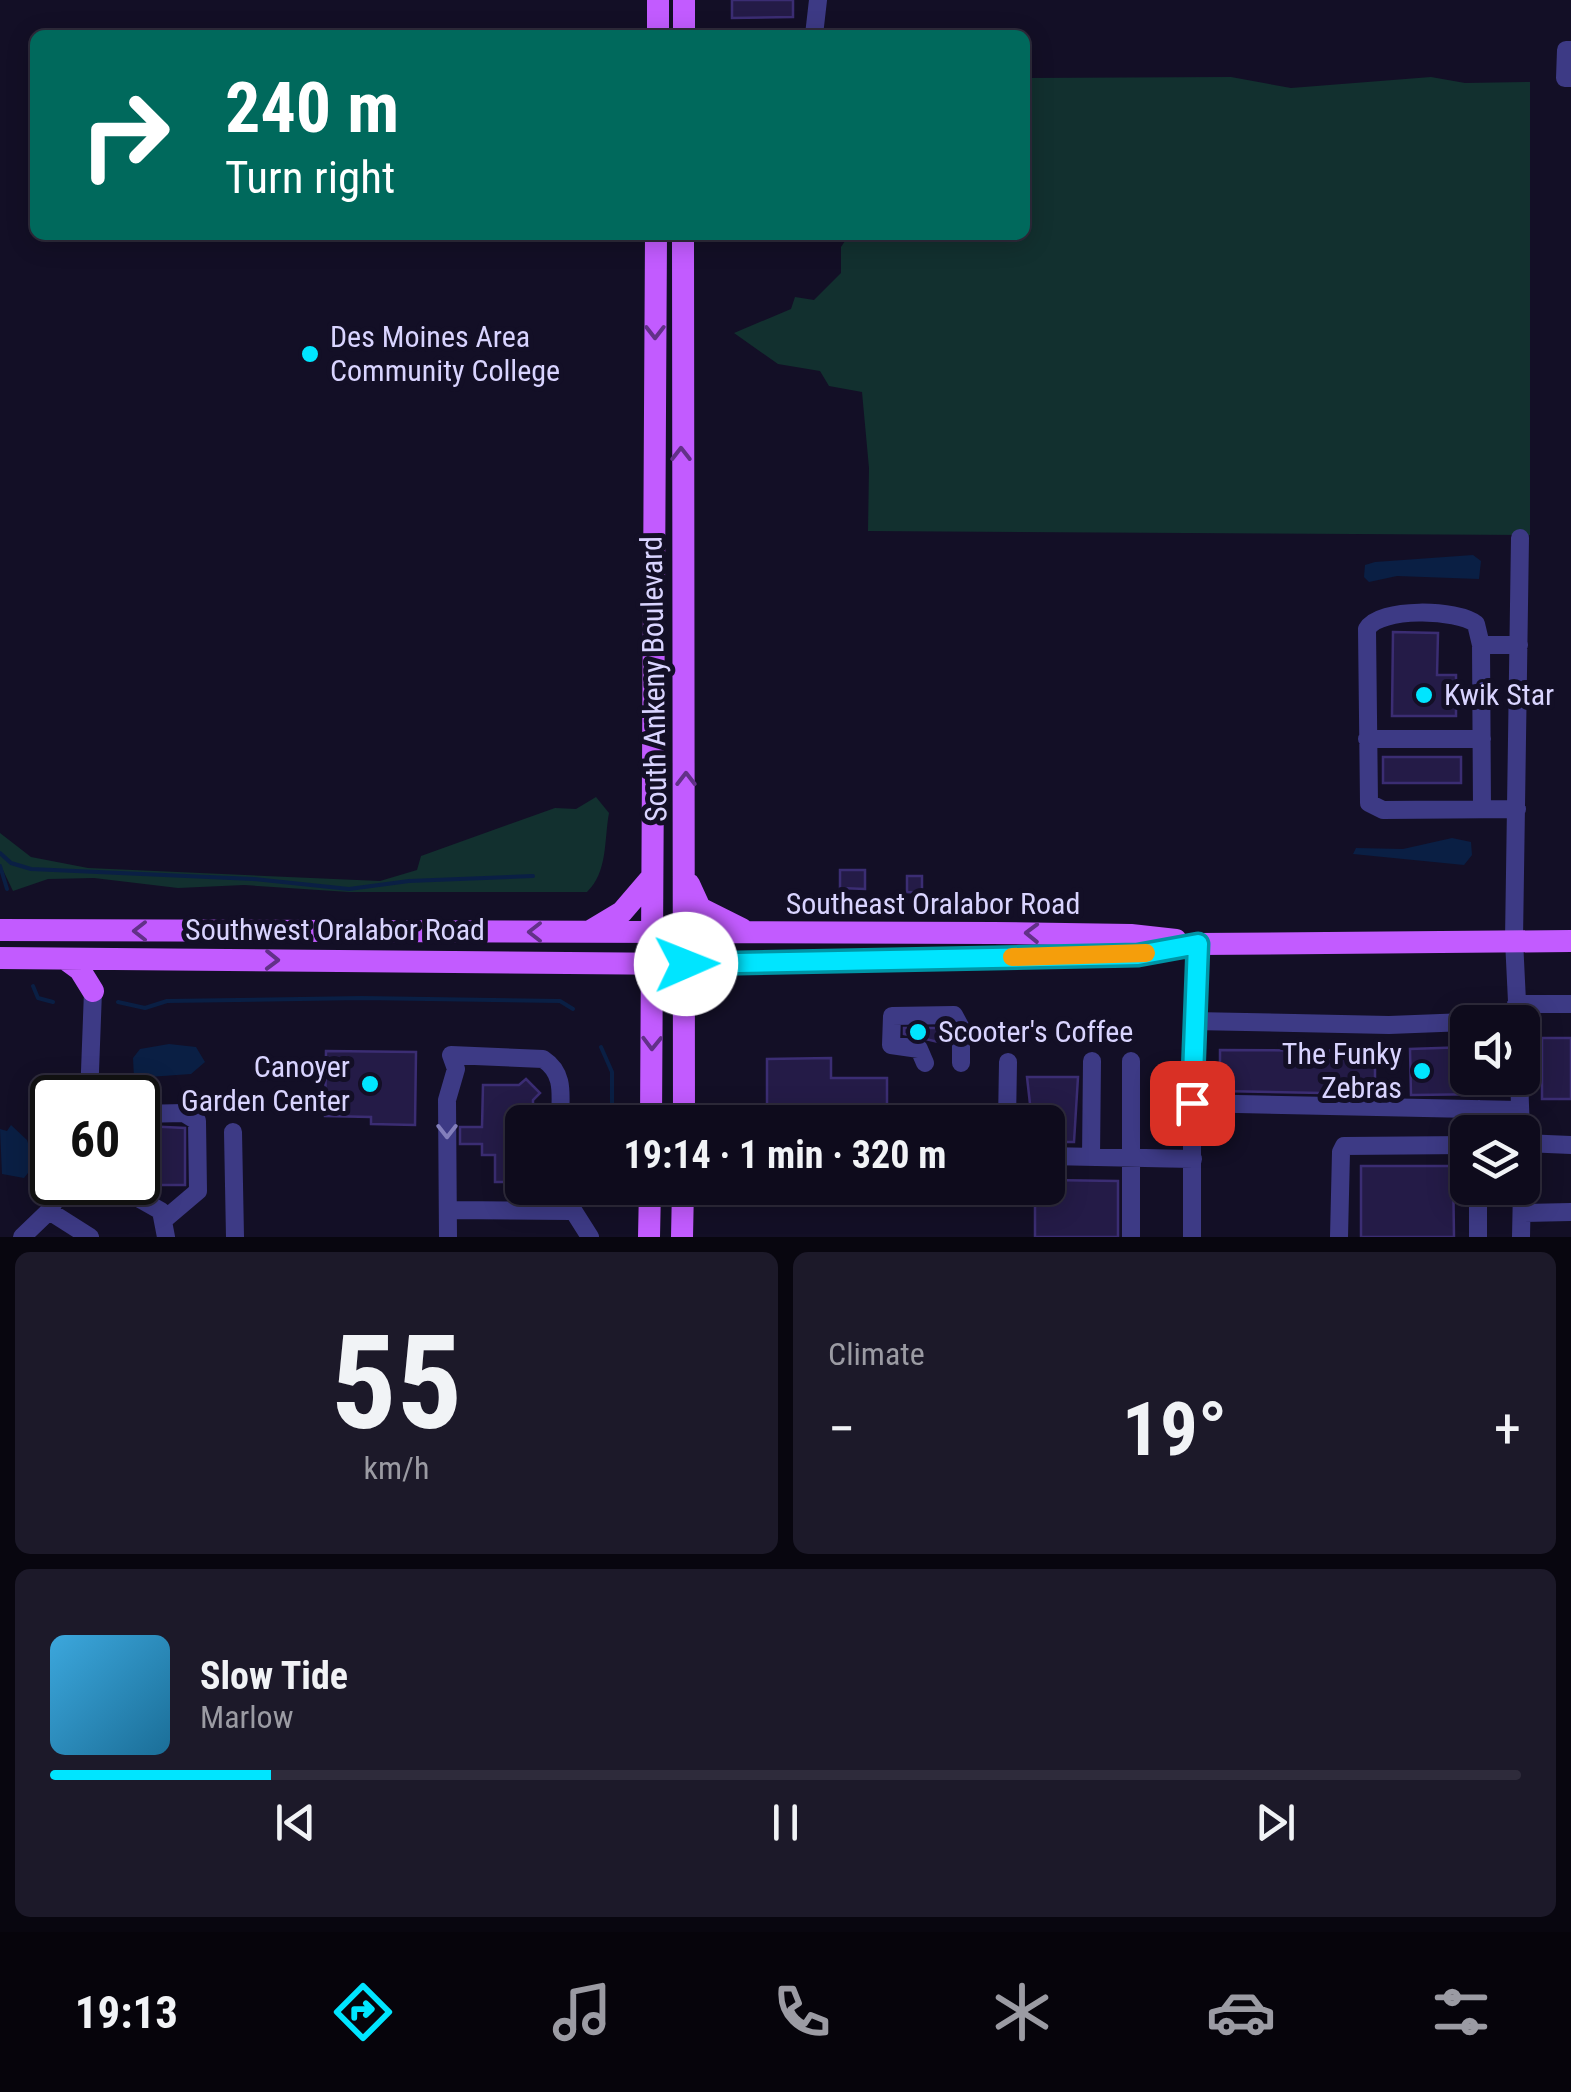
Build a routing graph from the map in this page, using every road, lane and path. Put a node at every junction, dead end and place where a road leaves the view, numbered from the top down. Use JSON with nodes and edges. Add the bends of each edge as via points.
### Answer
{"nodes":[{"id":1,"x":658,"y":0,"type":"edge"},
{"id":2,"x":684,"y":0,"type":"edge"},
{"id":3,"x":818,"y":0,"type":"edge"},
{"id":4,"x":658,"y":30,"type":"edge"},
{"id":5,"x":684,"y":30,"type":"edge"},
{"id":6,"x":815,"y":30,"type":"edge"},
{"id":7,"x":1571,"y":50,"type":"edge"},
{"id":8,"x":1571,"y":78,"type":"edge"},
{"id":9,"x":656,"y":240,"type":"edge"},
{"id":10,"x":682,"y":240,"type":"edge"},
{"id":11,"x":1520,"y":538,"type":"dead end"},
{"id":12,"x":1481,"y":645,"type":"junction"},
{"id":13,"x":1519,"y":645,"type":"junction"},
{"id":14,"x":1367,"y":739,"type":"junction"},
{"id":15,"x":1482,"y":739,"type":"junction"},
{"id":16,"x":1482,"y":809,"type":"junction"},
{"id":17,"x":1517,"y":809,"type":"junction"},
{"id":18,"x":686,"y":876,"type":"junction"},
{"id":19,"x":652,"y":878,"type":"junction"},
{"id":20,"x":0,"y":930,"type":"edge"},
{"id":21,"x":588,"y":932,"type":"junction"},
{"id":22,"x":668,"y":934,"type":"junction"},
{"id":23,"x":757,"y":934,"type":"junction"},
{"id":24,"x":1514,"y":940,"type":"junction"},
{"id":25,"x":1571,"y":940,"type":"edge"},
{"id":26,"x":1198,"y":944,"type":"junction"},
{"id":27,"x":0,"y":958,"type":"edge"},
{"id":28,"x":66,"y":959,"type":"junction"},
{"id":29,"x":117,"y":959,"type":"junction"},
{"id":30,"x":669,"y":963,"type":"junction"},
{"id":31,"x":93,"y":991,"type":"junction"},
{"id":32,"x":1571,"y":1004,"type":"edge"},
{"id":33,"x":1517,"y":1005,"type":"edge"},
{"id":34,"x":1540,"y":1011,"type":"edge"},
{"id":35,"x":1193,"y":1021,"type":"junction"},
{"id":36,"x":1450,"y":1021,"type":"edge"},
{"id":37,"x":1092,"y":1061,"type":"dead end"},
{"id":38,"x":1131,"y":1061,"type":"dead end"},
{"id":39,"x":1008,"y":1062,"type":"dead end"},
{"id":40,"x":925,"y":1063,"type":"dead end"},
{"id":41,"x":961,"y":1063,"type":"dead end"},
{"id":42,"x":90,"y":1075,"type":"edge"},
{"id":43,"x":1519,"y":1095,"type":"edge"},
{"id":44,"x":1192,"y":1103,"type":"junction"},
{"id":45,"x":560,"y":1105,"type":"edge"},
{"id":46,"x":652,"y":1105,"type":"edge"},
{"id":47,"x":682,"y":1105,"type":"edge"},
{"id":48,"x":1007,"y":1105,"type":"edge"},
{"id":49,"x":1478,"y":1109,"type":"junction"},
{"id":50,"x":1519,"y":1110,"type":"junction"},
{"id":51,"x":160,"y":1114,"type":"edge"},
{"id":52,"x":1478,"y":1115,"type":"edge"},
{"id":53,"x":1519,"y":1115,"type":"edge"},
{"id":54,"x":233,"y":1132,"type":"dead end"},
{"id":55,"x":1540,"y":1144,"type":"edge"},
{"id":56,"x":1571,"y":1144,"type":"edge"},
{"id":57,"x":1450,"y":1145,"type":"edge"},
{"id":58,"x":1065,"y":1156,"type":"edge"},
{"id":59,"x":1091,"y":1157,"type":"junction"},
{"id":60,"x":1131,"y":1158,"type":"junction"},
{"id":61,"x":1193,"y":1159,"type":"junction"},
{"id":62,"x":53,"y":1205,"type":"edge"},
{"id":63,"x":151,"y":1205,"type":"edge"},
{"id":64,"x":568,"y":1205,"type":"edge"},
{"id":65,"x":650,"y":1205,"type":"edge"},
{"id":66,"x":683,"y":1205,"type":"edge"},
{"id":67,"x":1478,"y":1205,"type":"edge"},
{"id":68,"x":1522,"y":1205,"type":"edge"},
{"id":69,"x":448,"y":1210,"type":"junction"},
{"id":70,"x":49,"y":1211,"type":"junction"},
{"id":71,"x":571,"y":1211,"type":"junction"},
{"id":72,"x":1522,"y":1212,"type":"junction"},
{"id":73,"x":1571,"y":1212,"type":"edge"},
{"id":74,"x":165,"y":1228,"type":"edge"},
{"id":75,"x":22,"y":1237,"type":"edge"},
{"id":76,"x":90,"y":1237,"type":"edge"},
{"id":77,"x":234,"y":1237,"type":"edge"},
{"id":78,"x":448,"y":1237,"type":"edge"},
{"id":79,"x":590,"y":1237,"type":"edge"},
{"id":80,"x":649,"y":1237,"type":"edge"},
{"id":81,"x":682,"y":1237,"type":"edge"},
{"id":82,"x":1131,"y":1237,"type":"edge"},
{"id":83,"x":1192,"y":1237,"type":"edge"},
{"id":84,"x":1339,"y":1237,"type":"edge"},
{"id":85,"x":1478,"y":1237,"type":"edge"},
{"id":86,"x":1521,"y":1237,"type":"edge"}],
"edges":[{"from":1,"to":4,"type":"main road"},
{"from":2,"to":5,"type":"main road"},
{"from":3,"to":6,"type":"street"},
{"from":7,"to":8,"type":"street","via":[[1565,78]]},
{"from":9,"to":19,"type":"main road","name":"South Ankeny Boulevard","one_way":true},
{"from":18,"to":10,"type":"main road","name":"South Ankeny Boulevard","one_way":true},
{"from":11,"to":13,"type":"street"},
{"from":12,"to":13,"type":"street"},
{"from":12,"to":14,"type":"street","via":[[1476,624],[1459,614],[1386,614],[1371,622]]},
{"from":12,"to":15,"type":"street"},
{"from":13,"to":17,"type":"street"},
{"from":14,"to":15,"type":"street"},
{"from":14,"to":16,"type":"street","via":[[1367,796],[1375,807]]},
{"from":15,"to":16,"type":"street"},
{"from":16,"to":17,"type":"street"},
{"from":17,"to":24,"type":"street"},
{"from":18,"to":22,"type":"main road","name":"South Ankeny Boulevard"},
{"from":18,"to":23,"type":"main road","via":[[700,908]]},
{"from":19,"to":21,"type":"main road","via":[[622,912]]},
{"from":19,"to":22,"type":"main road","name":"South Ankeny Boulevard"},
{"from":21,"to":20,"type":"main road","name":"Southwest Oralabor Road","one_way":true},
{"from":21,"to":22,"type":"main road","name":"Southwest Oralabor Road"},
{"from":22,"to":23,"type":"main road","name":"Southeast Oralabor Road"},
{"from":22,"to":30,"type":"main road","name":"South Ankeny Boulevard"},
{"from":22,"to":30,"type":"main road","name":"South Ankeny Boulevard"},
{"from":26,"to":23,"type":"main road","name":"Southeast Oralabor Road","one_way":true,"via":[[1131,935]]},
{"from":24,"to":25,"type":"main road","name":"Southeast Oralabor Road"},
{"from":24,"to":26,"type":"main road","name":"Southeast Oralabor Road"},
{"from":24,"to":33,"type":"street"},
{"from":26,"to":30,"type":"main road","name":"Southeast Oralabor Road","via":[[1138,955]]},
{"from":26,"to":35,"type":"street"},
{"from":27,"to":28,"type":"main road","name":"Southwest Oralabor Road"},
{"from":28,"to":29,"type":"main road","name":"Southwest Oralabor Road"},
{"from":28,"to":31,"type":"main road"},
{"from":29,"to":30,"type":"main road","name":"Southwest Oralabor Road","one_way":true},
{"from":29,"to":31,"type":"main road"},
{"from":30,"to":46,"type":"main road","name":"South Ankeny Boulevard","one_way":true},
{"from":30,"to":47,"type":"main road","name":"South Ankeny Boulevard"},
{"from":31,"to":42,"type":"street"},
{"from":32,"to":34,"type":"street"},
{"from":35,"to":36,"type":"street"},
{"from":35,"to":44,"type":"street"},
{"from":37,"to":59,"type":"street"},
{"from":38,"to":60,"type":"street"},
{"from":39,"to":48,"type":"street"},
{"from":40,"to":41,"type":"street","via":[[919,1049],[891,1045],[892,1016],[954,1015],[961,1028]]},
{"from":43,"to":50,"type":"street"},
{"from":44,"to":49,"type":"street"},
{"from":44,"to":61,"type":"street"},
{"from":45,"to":69,"type":"street","one_way":true,"via":[[560,1080],[543,1059],[452,1055]]},
{"from":49,"to":50,"type":"street"},
{"from":49,"to":52,"type":"street"},
{"from":50,"to":53,"type":"street"},
{"from":51,"to":74,"type":"street","via":[[184,1113],[196,1121],[198,1191]]},
{"from":54,"to":77,"type":"street"},
{"from":55,"to":56,"type":"street"},
{"from":57,"to":84,"type":"street","via":[[1344,1146]]},
{"from":58,"to":59,"type":"street"},
{"from":59,"to":60,"type":"street"},
{"from":60,"to":61,"type":"street"},
{"from":60,"to":82,"type":"street"},
{"from":61,"to":83,"type":"street"},
{"from":62,"to":70,"type":"street"},
{"from":63,"to":74,"type":"street","via":[[162,1211]]},
{"from":64,"to":71,"type":"street"},
{"from":65,"to":80,"type":"main road"},
{"from":66,"to":81,"type":"main road"},
{"from":67,"to":85,"type":"street"},
{"from":68,"to":72,"type":"street"},
{"from":69,"to":71,"type":"street"},
{"from":69,"to":78,"type":"street"},
{"from":70,"to":75,"type":"street"},
{"from":70,"to":76,"type":"street"},
{"from":71,"to":79,"type":"street"},
{"from":72,"to":73,"type":"street"},
{"from":72,"to":86,"type":"street"}]}
